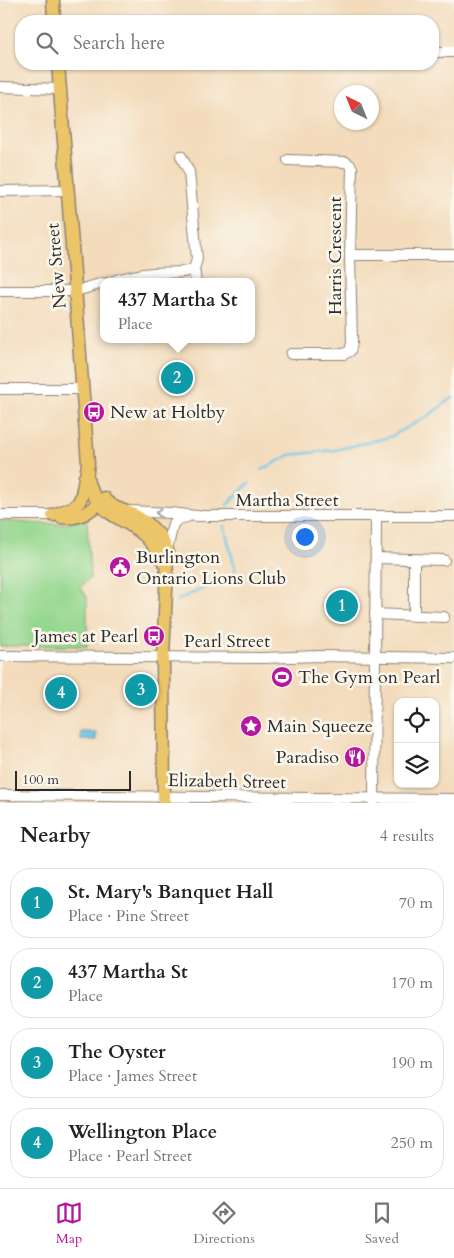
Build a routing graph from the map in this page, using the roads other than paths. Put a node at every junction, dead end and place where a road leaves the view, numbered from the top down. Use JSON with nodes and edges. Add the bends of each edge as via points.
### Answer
{"nodes":[{"id":1,"x":52,"y":0,"type":"edge"},
{"id":2,"x":53,"y":15,"type":"edge"},
{"id":3,"x":439,"y":52,"type":"edge"},
{"id":4,"x":454,"y":52,"type":"edge"},
{"id":5,"x":58,"y":70,"type":"edge"},
{"id":6,"x":0,"y":87,"type":"edge"},
{"id":7,"x":60,"y":89,"type":"junction"},
{"id":8,"x":181,"y":156,"type":"dead end"},
{"id":9,"x":288,"y":160,"type":"dead end"},
{"id":10,"x":67,"y":190,"type":"junction"},
{"id":11,"x":0,"y":191,"type":"edge"},
{"id":12,"x":350,"y":254,"type":"junction"},
{"id":13,"x":454,"y":255,"type":"edge"},
{"id":14,"x":194,"y":269,"type":"junction"},
{"id":15,"x":126,"y":278,"type":"edge"},
{"id":16,"x":195,"y":278,"type":"edge"},
{"id":17,"x":100,"y":284,"type":"edge"},
{"id":18,"x":76,"y":290,"type":"junction"},
{"id":19,"x":0,"y":291,"type":"edge"},
{"id":20,"x":291,"y":354,"type":"dead end"},
{"id":21,"x":0,"y":389,"type":"edge"},
{"id":22,"x":83,"y":389,"type":"junction"},
{"id":23,"x":87,"y":469,"type":"junction"},
{"id":24,"x":101,"y":501,"type":"junction"},
{"id":25,"x":121,"y":510,"type":"junction"},
{"id":26,"x":0,"y":515,"type":"edge"},
{"id":27,"x":53,"y":515,"type":"junction"},
{"id":28,"x":196,"y":516,"type":"junction"},
{"id":29,"x":376,"y":516,"type":"junction"},
{"id":30,"x":454,"y":516,"type":"edge"},
{"id":31,"x":167,"y":550,"type":"junction"},
{"id":32,"x":376,"y":558,"type":"junction"},
{"id":33,"x":414,"y":560,"type":"junction"},
{"id":34,"x":444,"y":560,"type":"dead end"},
{"id":35,"x":166,"y":565,"type":"junction"},
{"id":36,"x":375,"y":614,"type":"junction"},
{"id":37,"x":414,"y":616,"type":"junction"},
{"id":38,"x":444,"y":617,"type":"dead end"},
{"id":39,"x":0,"y":656,"type":"edge"},
{"id":40,"x":164,"y":656,"type":"junction"},
{"id":41,"x":374,"y":658,"type":"junction"},
{"id":42,"x":454,"y":658,"type":"edge"},
{"id":43,"x":0,"y":795,"type":"edge"},
{"id":44,"x":454,"y":799,"type":"edge"},
{"id":45,"x":164,"y":800,"type":"edge"},
{"id":46,"x":374,"y":801,"type":"edge"}],
"edges":[{"from":1,"to":2,"type":"main road"},
{"from":3,"to":4,"type":"street"},
{"from":5,"to":7,"type":"main road","name":"New Street"},
{"from":6,"to":7,"type":"street"},
{"from":7,"to":10,"type":"main road","name":"New Street"},
{"from":8,"to":14,"type":"street","via":[[189,172],[197,259]]},
{"from":9,"to":12,"type":"street","name":"Harris Crescent","via":[[341,161],[352,168]]},
{"from":10,"to":11,"type":"street"},
{"from":10,"to":18,"type":"main road","name":"New Street"},
{"from":12,"to":13,"type":"street"},
{"from":12,"to":20,"type":"street","name":"Harris Crescent","via":[[350,351],[344,354]]},
{"from":14,"to":15,"type":"street","via":[[185,273],[154,273]]},
{"from":14,"to":16,"type":"street"},
{"from":17,"to":18,"type":"street"},
{"from":18,"to":19,"type":"street"},
{"from":18,"to":22,"type":"main road","name":"New Street"},
{"from":21,"to":22,"type":"street"},
{"from":22,"to":23,"type":"main road","name":"New Street"},
{"from":23,"to":24,"type":"main road","name":"New Street","via":[[89,487]]},
{"from":23,"to":27,"type":"main road","via":[[79,502],[68,511]]},
{"from":24,"to":25,"type":"main road"},
{"from":24,"to":27,"type":"main road","via":[[88,513],[76,517]]},
{"from":24,"to":35,"type":"main road","via":[[110,514],[144,534]]},
{"from":28,"to":25,"type":"street","name":"Martha Street","one_way":true},
{"from":25,"to":31,"type":"main road","via":[[152,527]]},
{"from":26,"to":27,"type":"street"},
{"from":28,"to":29,"type":"street","name":"Martha Street"},
{"from":28,"to":31,"type":"street","via":[[174,522]]},
{"from":29,"to":30,"type":"street","name":"Martha Street"},
{"from":29,"to":32,"type":"street"},
{"from":31,"to":35,"type":"main road"},
{"from":32,"to":33,"type":"street"},
{"from":32,"to":36,"type":"street"},
{"from":33,"to":34,"type":"street"},
{"from":33,"to":37,"type":"street"},
{"from":35,"to":40,"type":"main road"},
{"from":36,"to":37,"type":"street"},
{"from":36,"to":41,"type":"street"},
{"from":37,"to":38,"type":"street"},
{"from":39,"to":40,"type":"street","name":"Pearl Street"},
{"from":40,"to":41,"type":"street","name":"Pearl Street"},
{"from":40,"to":45,"type":"main road"},
{"from":41,"to":42,"type":"street","name":"Pearl Street"},
{"from":41,"to":46,"type":"street"},
{"from":43,"to":45,"type":"street","name":"Elizabeth Street"},
{"from":44,"to":46,"type":"street","name":"Elizabeth Street"},
{"from":45,"to":46,"type":"street","name":"Elizabeth Street"}]}
